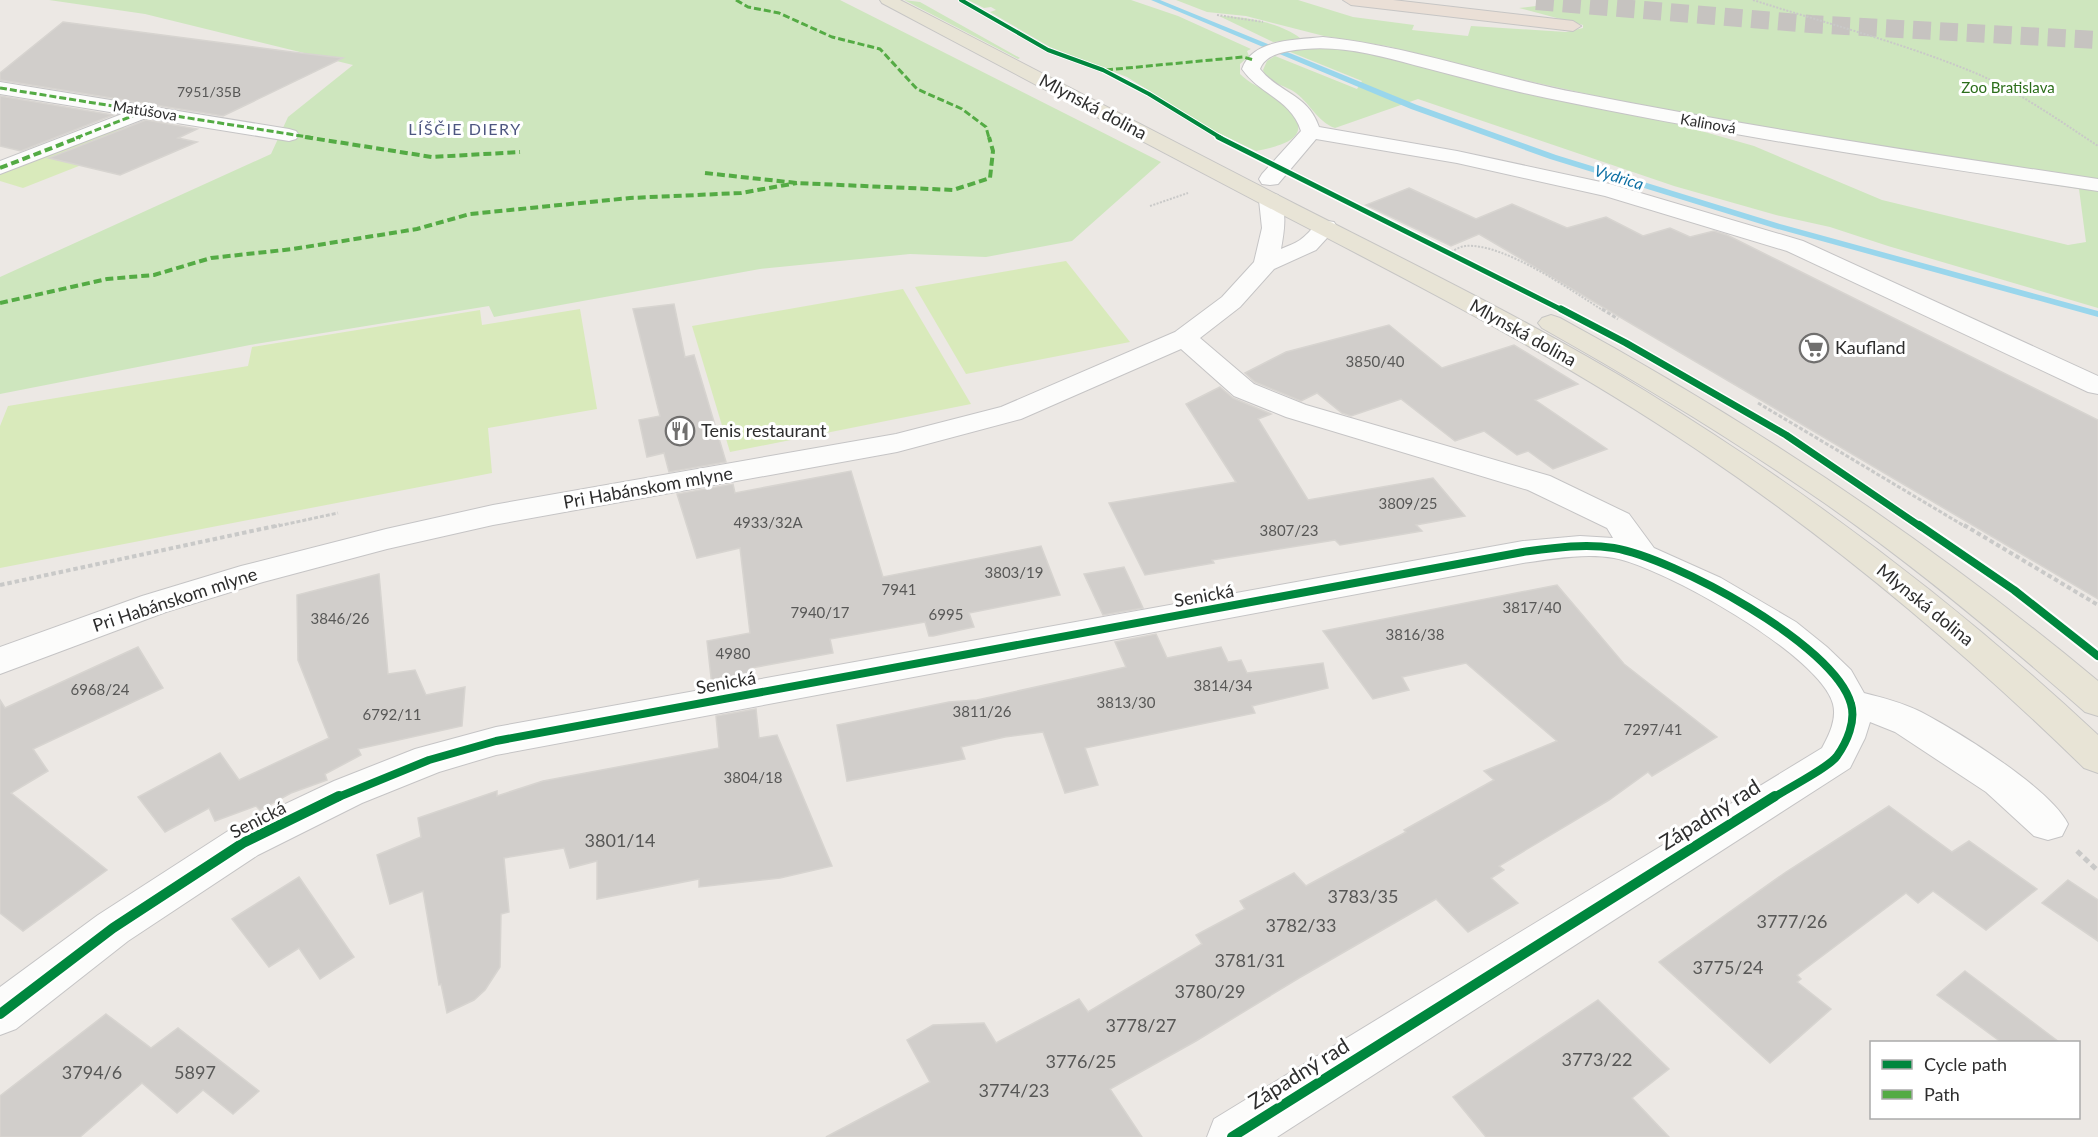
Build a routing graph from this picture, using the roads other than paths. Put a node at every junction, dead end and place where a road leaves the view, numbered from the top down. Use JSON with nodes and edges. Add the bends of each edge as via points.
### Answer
{"nodes":[{"id":1,"x":888,"y":0,"type":"edge"},
{"id":2,"x":1351,"y":0,"type":"edge"},
{"id":3,"x":944,"y":5,"type":"dead end"},
{"id":4,"x":1573,"y":26,"type":"dead end"},
{"id":5,"x":0,"y":88,"type":"edge"},
{"id":6,"x":145,"y":111,"type":"junction"},
{"id":7,"x":1674,"y":118,"type":"junction"},
{"id":8,"x":1311,"y":132,"type":"junction"},
{"id":9,"x":290,"y":135,"type":"dead end"},
{"id":10,"x":1830,"y":159,"type":"dead end"},
{"id":11,"x":0,"y":168,"type":"edge"},
{"id":12,"x":2098,"y":185,"type":"edge"},
{"id":13,"x":1270,"y":189,"type":"junction"},
{"id":14,"x":1329,"y":218,"type":"junction"},
{"id":15,"x":1266,"y":264,"type":"junction"},
{"id":16,"x":1184,"y":338,"type":"junction"},
{"id":17,"x":2098,"y":386,"type":"edge"},
{"id":18,"x":1642,"y":555,"type":"junction"},
{"id":19,"x":0,"y":661,"type":"edge"},
{"id":20,"x":2098,"y":702,"type":"edge"},
{"id":21,"x":1851,"y":703,"type":"junction"},
{"id":22,"x":2098,"y":758,"type":"edge"},
{"id":23,"x":2048,"y":824,"type":"dead end"},
{"id":24,"x":0,"y":1014,"type":"edge"},
{"id":25,"x":1232,"y":1137,"type":"edge"}],
"edges":[{"from":1,"to":13,"type":"main road","name":"Mlynská dolina"},
{"from":2,"to":4,"type":"highway"},
{"from":3,"to":13,"type":"main road","name":"Mlynská dolina"},
{"from":5,"to":6,"type":"street","name":"Matúšova"},
{"from":6,"to":9,"type":"street","name":"Matúšova"},
{"from":6,"to":11,"type":"street"},
{"from":7,"to":8,"type":"street","name":"Kalinová","via":[[1544,92],[1388,51],[1323,42],[1264,53],[1254,60],[1251,69],[1256,78],[1299,106],[1309,120]]},
{"from":7,"to":10,"type":"street","via":[[1730,137]]},
{"from":7,"to":12,"type":"street","name":"Kalinová","via":[[1838,147]]},
{"from":8,"to":13,"type":"street"},
{"from":8,"to":17,"type":"street","via":[[1457,157],[1610,191],[1796,246]]},
{"from":13,"to":14,"type":"main road","name":"Mlynská dolina"},
{"from":13,"to":15,"type":"street","via":[[1273,228]]},
{"from":14,"to":15,"type":"street","name":"Pri Habánskom mlyne","via":[[1308,245]]},
{"from":14,"to":20,"type":"main road","name":"Mlynská dolina","via":[[1596,347],[1776,456],[1954,583]]},
{"from":14,"to":22,"type":"main road","name":"Mlynská dolina","via":[[1652,408],[1744,469],[1945,619]]},
{"from":15,"to":16,"type":"street","name":"Pri Habánskom mlyne","via":[[1231,302]]},
{"from":16,"to":18,"type":"street","via":[[1244,390],[1296,411],[1539,483],[1618,521]]},
{"from":16,"to":19,"type":"street","name":"Pri Habánskom mlyne","via":[[1011,413],[951,430],[773,467],[493,515],[386,539],[154,604]]},
{"from":18,"to":21,"type":"street","via":[[1730,598],[1795,639],[1820,660]]},
{"from":18,"to":24,"type":"street","name":"Senická","via":[[1591,546],[1523,552],[496,741],[429,760],[348,792],[243,843],[113,928]]},
{"from":21,"to":23,"type":"street","via":[[1908,722],[2000,781]]},
{"from":21,"to":25,"type":"street","name":"Západný rad","via":[[1851,729],[1836,758]]}]}
